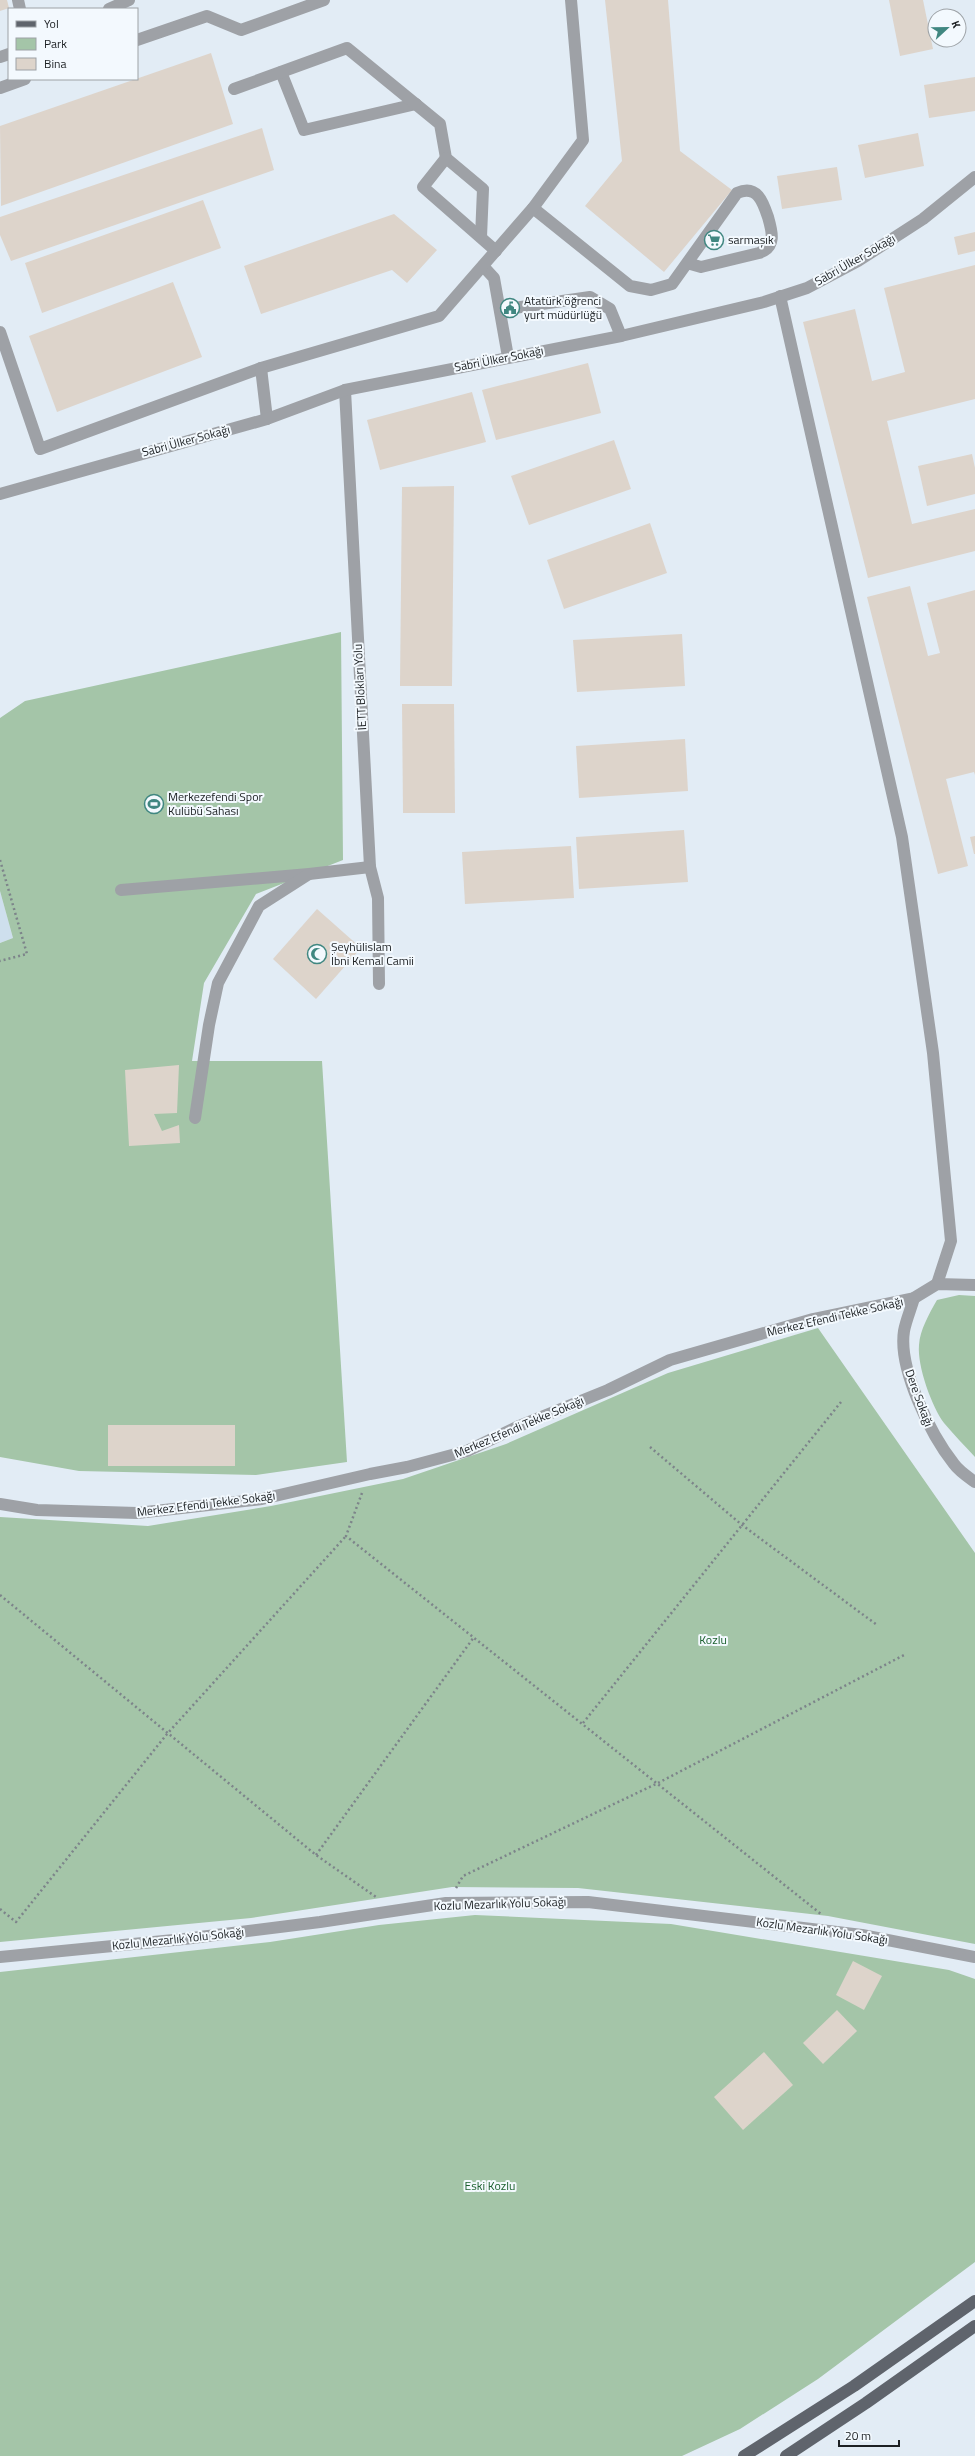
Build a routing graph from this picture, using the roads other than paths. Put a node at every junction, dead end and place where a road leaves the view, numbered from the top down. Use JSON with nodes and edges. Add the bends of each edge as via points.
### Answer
{"nodes":[{"id":1,"x":324,"y":0,"type":"edge"},
{"id":2,"x":571,"y":0,"type":"edge"},
{"id":3,"x":138,"y":40,"type":"edge"},
{"id":4,"x":281,"y":72,"type":"junction"},
{"id":5,"x":22,"y":80,"type":"edge"},
{"id":6,"x":0,"y":88,"type":"edge"},
{"id":7,"x":234,"y":89,"type":"dead end"},
{"id":8,"x":416,"y":104,"type":"junction"},
{"id":9,"x":446,"y":158,"type":"junction"},
{"id":10,"x":975,"y":177,"type":"edge"},
{"id":11,"x":533,"y":208,"type":"junction"},
{"id":12,"x":480,"y":237,"type":"junction"},
{"id":13,"x":496,"y":251,"type":"junction"},
{"id":14,"x":687,"y":263,"type":"junction"},
{"id":15,"x":483,"y":266,"type":"junction"},
{"id":16,"x":780,"y":296,"type":"junction"},
{"id":17,"x":500,"y":310,"type":"junction"},
{"id":18,"x":0,"y":332,"type":"edge"},
{"id":19,"x":621,"y":336,"type":"junction"},
{"id":20,"x":508,"y":357,"type":"junction"},
{"id":21,"x":261,"y":368,"type":"junction"},
{"id":22,"x":345,"y":390,"type":"junction"},
{"id":23,"x":268,"y":419,"type":"junction"},
{"id":24,"x":0,"y":494,"type":"edge"},
{"id":25,"x":370,"y":867,"type":"junction"},
{"id":26,"x":309,"y":874,"type":"junction"},
{"id":27,"x":121,"y":890,"type":"dead end"},
{"id":28,"x":379,"y":984,"type":"dead end"},
{"id":29,"x":195,"y":1118,"type":"dead end"},
{"id":30,"x":937,"y":1284,"type":"junction"},
{"id":31,"x":975,"y":1285,"type":"edge"},
{"id":32,"x":914,"y":1298,"type":"junction"},
{"id":33,"x":975,"y":1482,"type":"edge"},
{"id":34,"x":0,"y":1504,"type":"edge"},
{"id":35,"x":0,"y":1956,"type":"edge"},
{"id":36,"x":975,"y":1957,"type":"edge"},
{"id":37,"x":975,"y":2301,"type":"edge"},
{"id":38,"x":975,"y":2326,"type":"edge"},
{"id":39,"x":744,"y":2456,"type":"edge"},
{"id":40,"x":786,"y":2456,"type":"edge"}],
"edges":[{"from":1,"to":3,"type":"street","via":[[241,30],[207,16]]},
{"from":2,"to":11,"type":"street","via":[[583,140]]},
{"from":4,"to":7,"type":"street"},
{"from":4,"to":8,"type":"street","via":[[347,48]]},
{"from":4,"to":8,"type":"street","via":[[304,130]]},
{"from":5,"to":6,"type":"street"},
{"from":8,"to":9,"type":"street","via":[[440,124]]},
{"from":9,"to":12,"type":"street","via":[[483,189]]},
{"from":9,"to":12,"type":"street","via":[[423,187]]},
{"from":10,"to":16,"type":"street","name":"Sabri Ülker Sokağı","via":[[923,219],[858,261],[807,288]]},
{"from":11,"to":13,"type":"street"},
{"from":11,"to":14,"type":"street","via":[[630,286],[651,290],[672,284]]},
{"from":12,"to":13,"type":"street"},
{"from":13,"to":15,"type":"street"},
{"from":14,"to":14,"type":"street","via":[[737,193],[747,191],[758,195],[763,201],[772,233],[772,240],[767,249],[701,267]]},
{"from":15,"to":17,"type":"street","via":[[494,278]]},
{"from":15,"to":21,"type":"street","via":[[439,316]]},
{"from":16,"to":19,"type":"street","name":"Sabri Ülker Sokağı"},
{"from":16,"to":30,"type":"street","via":[[902,837],[933,1053],[951,1241]]},
{"from":17,"to":19,"type":"street","via":[[590,297],[610,309]]},
{"from":17,"to":20,"type":"street"},
{"from":18,"to":21,"type":"street","via":[[40,449]]},
{"from":19,"to":20,"type":"street","name":"Sabri Ülker Sokağı"},
{"from":20,"to":22,"type":"street","name":"Sabri Ülker Sokağı"},
{"from":21,"to":23,"type":"street"},
{"from":22,"to":23,"type":"street","name":"Sabri Ülker Sokağı"},
{"from":22,"to":25,"type":"street","name":"İETT Blokları Yolu"},
{"from":23,"to":24,"type":"street","name":"Sabri Ülker Sokağı"},
{"from":25,"to":26,"type":"street"},
{"from":25,"to":28,"type":"street","name":"İETT Blokları Yolu","via":[[378,898]]},
{"from":26,"to":27,"type":"street"},
{"from":26,"to":29,"type":"street","via":[[259,906],[218,983]]},
{"from":30,"to":31,"type":"street"},
{"from":30,"to":32,"type":"street","name":"Merkez Efendi Tekke Sokağı"},
{"from":32,"to":33,"type":"street","name":"Dere Sokağı","via":[[904,1332],[907,1366],[918,1401],[939,1443],[955,1466]]},
{"from":32,"to":34,"type":"street","name":"Merkez Efendi Tekke Sokağı","via":[[812,1320],[670,1360],[608,1390],[519,1426],[467,1451],[407,1467],[262,1499],[137,1513],[37,1510]]},
{"from":35,"to":36,"type":"street","name":"Kozlu Mezarlık Yolu Sokağı","via":[[184,1939],[446,1904],[588,1902],[845,1933]]},
{"from":37,"to":39,"type":"main road","via":[[854,2386]]},
{"from":38,"to":40,"type":"main road"}]}
